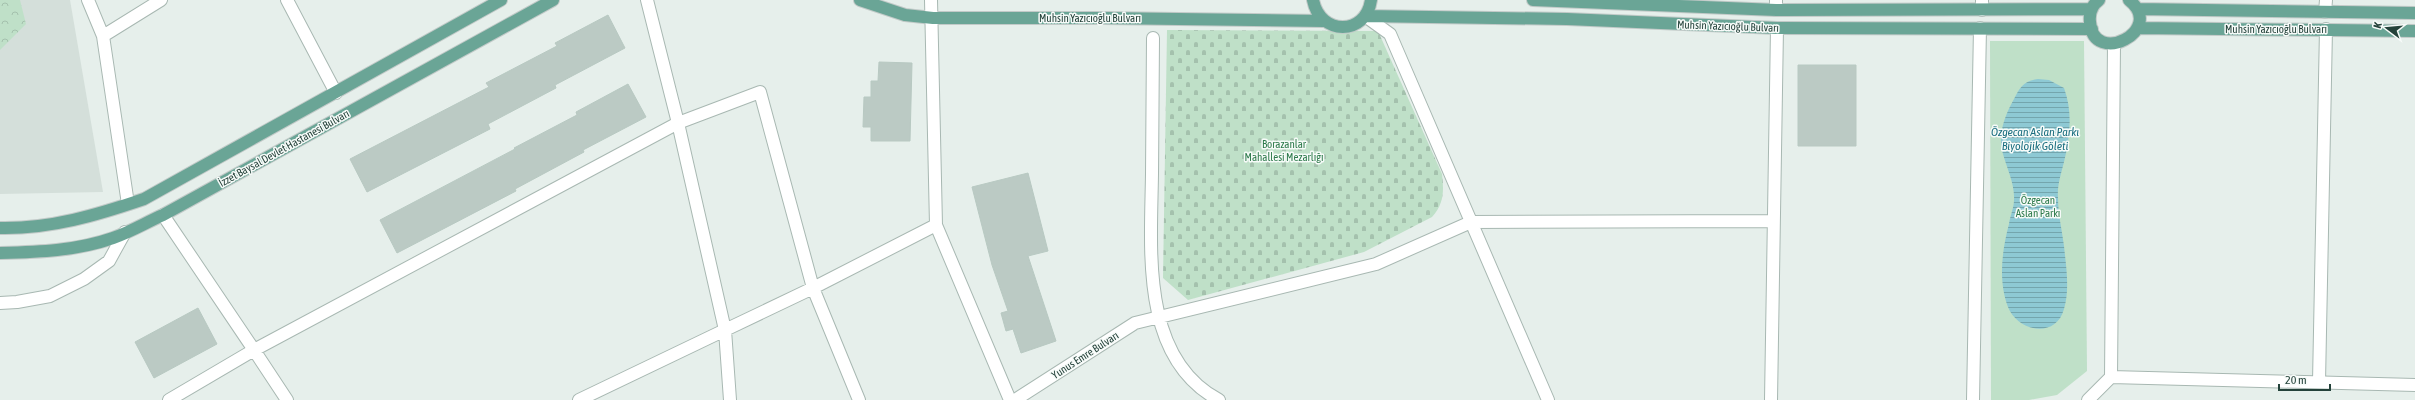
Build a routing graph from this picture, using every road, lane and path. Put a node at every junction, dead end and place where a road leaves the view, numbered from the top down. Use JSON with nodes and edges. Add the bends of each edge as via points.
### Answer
{"nodes":[{"id":1,"x":88,"y":0,"type":"edge"},
{"id":2,"x":161,"y":0,"type":"edge"},
{"id":3,"x":287,"y":0,"type":"edge"},
{"id":4,"x":501,"y":0,"type":"edge"},
{"id":5,"x":553,"y":0,"type":"edge"},
{"id":6,"x":646,"y":0,"type":"edge"},
{"id":7,"x":860,"y":0,"type":"edge"},
{"id":8,"x":931,"y":0,"type":"edge"},
{"id":9,"x":1313,"y":0,"type":"edge"},
{"id":10,"x":1371,"y":0,"type":"edge"},
{"id":11,"x":1533,"y":0,"type":"edge"},
{"id":12,"x":1569,"y":1,"type":"edge"},
{"id":13,"x":2096,"y":4,"type":"edge"},
{"id":14,"x":2133,"y":4,"type":"edge"},
{"id":15,"x":1776,"y":5,"type":"edge"},
{"id":16,"x":1982,"y":5,"type":"edge"},
{"id":17,"x":2325,"y":6,"type":"edge"},
{"id":18,"x":2415,"y":13,"type":"edge"},
{"id":19,"x":1365,"y":16,"type":"junction"},
{"id":20,"x":933,"y":18,"type":"junction"},
{"id":21,"x":1324,"y":21,"type":"junction"},
{"id":22,"x":1777,"y":28,"type":"junction"},
{"id":23,"x":1980,"y":28,"type":"junction"},
{"id":24,"x":2092,"y":28,"type":"junction"},
{"id":25,"x":2137,"y":28,"type":"junction"},
{"id":26,"x":2326,"y":29,"type":"junction"},
{"id":27,"x":2415,"y":31,"type":"edge"},
{"id":28,"x":102,"y":36,"type":"junction"},
{"id":29,"x":1153,"y":38,"type":"dead end"},
{"id":30,"x":2114,"y":44,"type":"junction"},
{"id":31,"x":336,"y":92,"type":"junction"},
{"id":32,"x":678,"y":123,"type":"junction"},
{"id":33,"x":128,"y":204,"type":"junction"},
{"id":34,"x":163,"y":215,"type":"junction"},
{"id":35,"x":1773,"y":221,"type":"junction"},
{"id":36,"x":1471,"y":222,"type":"junction"},
{"id":37,"x":936,"y":225,"type":"junction"},
{"id":38,"x":0,"y":228,"type":"edge"},
{"id":39,"x":125,"y":232,"type":"junction"},
{"id":40,"x":0,"y":253,"type":"edge"},
{"id":41,"x":813,"y":288,"type":"junction"},
{"id":42,"x":0,"y":302,"type":"edge"},
{"id":43,"x":1159,"y":317,"type":"junction"},
{"id":44,"x":725,"y":330,"type":"junction"},
{"id":45,"x":254,"y":350,"type":"junction"},
{"id":46,"x":2110,"y":377,"type":"junction"},
{"id":47,"x":2319,"y":382,"type":"junction"},
{"id":48,"x":2415,"y":385,"type":"edge"},
{"id":49,"x":169,"y":400,"type":"edge"},
{"id":50,"x":287,"y":400,"type":"edge"},
{"id":51,"x":579,"y":400,"type":"edge"},
{"id":52,"x":730,"y":400,"type":"edge"},
{"id":53,"x":859,"y":400,"type":"edge"},
{"id":54,"x":1010,"y":400,"type":"edge"},
{"id":55,"x":1015,"y":400,"type":"edge"},
{"id":56,"x":1218,"y":400,"type":"edge"},
{"id":57,"x":1548,"y":400,"type":"edge"},
{"id":58,"x":1771,"y":400,"type":"edge"},
{"id":59,"x":1973,"y":400,"type":"edge"},
{"id":60,"x":2088,"y":400,"type":"edge"}],
"edges":[{"from":1,"to":28,"type":"street"},
{"from":2,"to":28,"type":"street"},
{"from":3,"to":31,"type":"street"},
{"from":4,"to":31,"type":"main road","name":"İzzet Baysal Devlet Hastanesi Bulvarı"},
{"from":5,"to":34,"type":"main road","name":"İzzet Baysal Devlet Hastanesi Bulvarı"},
{"from":6,"to":32,"type":"street"},
{"from":7,"to":20,"type":"main road","name":"Muhsin Yazıcıoğlu Bulvarı","via":[[905,15]]},
{"from":8,"to":20,"type":"street"},
{"from":9,"to":21,"type":"main road","via":[[1318,15]]},
{"from":10,"to":19,"type":"main road"},
{"from":11,"to":12,"type":"main road"},
{"from":12,"to":15,"type":"main road"},
{"from":13,"to":16,"type":"main road"},
{"from":13,"to":24,"type":"main road","via":[[2090,16]]},
{"from":14,"to":17,"type":"main road"},
{"from":14,"to":25,"type":"main road","via":[[2139,17]]},
{"from":15,"to":16,"type":"main road"},
{"from":17,"to":18,"type":"main road"},
{"from":19,"to":21,"type":"main road","name":"Muhsin Yazıcıoğlu Bulvarı","via":[[1346,27],[1332,26]]},
{"from":19,"to":22,"type":"main road","name":"Muhsin Yazıcıoğlu Bulvarı","via":[[1567,19]]},
{"from":19,"to":36,"type":"street","via":[[1390,34]]},
{"from":20,"to":21,"type":"main road","name":"Muhsin Yazıcıoğlu Bulvarı"},
{"from":20,"to":37,"type":"street"},
{"from":22,"to":23,"type":"main road","name":"Muhsin Yazıcıoğlu Bulvarı"},
{"from":22,"to":35,"type":"street"},
{"from":23,"to":24,"type":"main road","name":"Muhsin Yazıcıoğlu Bulvarı"},
{"from":23,"to":59,"type":"street"},
{"from":24,"to":30,"type":"main road","via":[[2098,38]]},
{"from":25,"to":26,"type":"main road","name":"Muhsin Yazıcıoğlu Bulvarı"},
{"from":25,"to":30,"type":"main road","via":[[2129,39]]},
{"from":26,"to":27,"type":"main road","name":"Muhsin Yazıcıoğlu Bulvarı"},
{"from":26,"to":47,"type":"street"},
{"from":28,"to":33,"type":"street"},
{"from":29,"to":43,"type":"street","via":[[1151,271]]},
{"from":30,"to":46,"type":"street"},
{"from":31,"to":33,"type":"main road","name":"İzzet Baysal Devlet Hastanesi Bulvarı","via":[[170,186]]},
{"from":32,"to":41,"type":"street","via":[[760,92]]},
{"from":32,"to":44,"type":"street"},
{"from":32,"to":45,"type":"street"},
{"from":33,"to":38,"type":"main road","name":"İzzet Baysal Devlet Hastanesi Bulvarı","via":[[62,223]]},
{"from":34,"to":39,"type":"main road","name":"İzzet Baysal Devlet Hastanesi Bulvarı"},
{"from":34,"to":45,"type":"street"},
{"from":35,"to":36,"type":"street"},
{"from":35,"to":58,"type":"street"},
{"from":36,"to":43,"type":"street","name":"Yunus Emre Bulvarı","via":[[1376,264]]},
{"from":36,"to":57,"type":"street"},
{"from":37,"to":41,"type":"street"},
{"from":37,"to":54,"type":"street"},
{"from":39,"to":40,"type":"main road","name":"İzzet Baysal Devlet Hastanesi Bulvarı","via":[[113,238],[64,249]]},
{"from":39,"to":42,"type":"street","via":[[110,261],[84,279],[50,296],[17,302]]},
{"from":41,"to":44,"type":"street"},
{"from":41,"to":53,"type":"street"},
{"from":43,"to":55,"type":"street","name":"Yunus Emre Bulvarı","via":[[1135,323]]},
{"from":43,"to":56,"type":"street","via":[[1173,353],[1186,376]]},
{"from":44,"to":51,"type":"street"},
{"from":44,"to":52,"type":"street"},
{"from":45,"to":49,"type":"street"},
{"from":45,"to":50,"type":"street"},
{"from":46,"to":47,"type":"street"},
{"from":46,"to":60,"type":"street"},
{"from":47,"to":48,"type":"street"}]}
